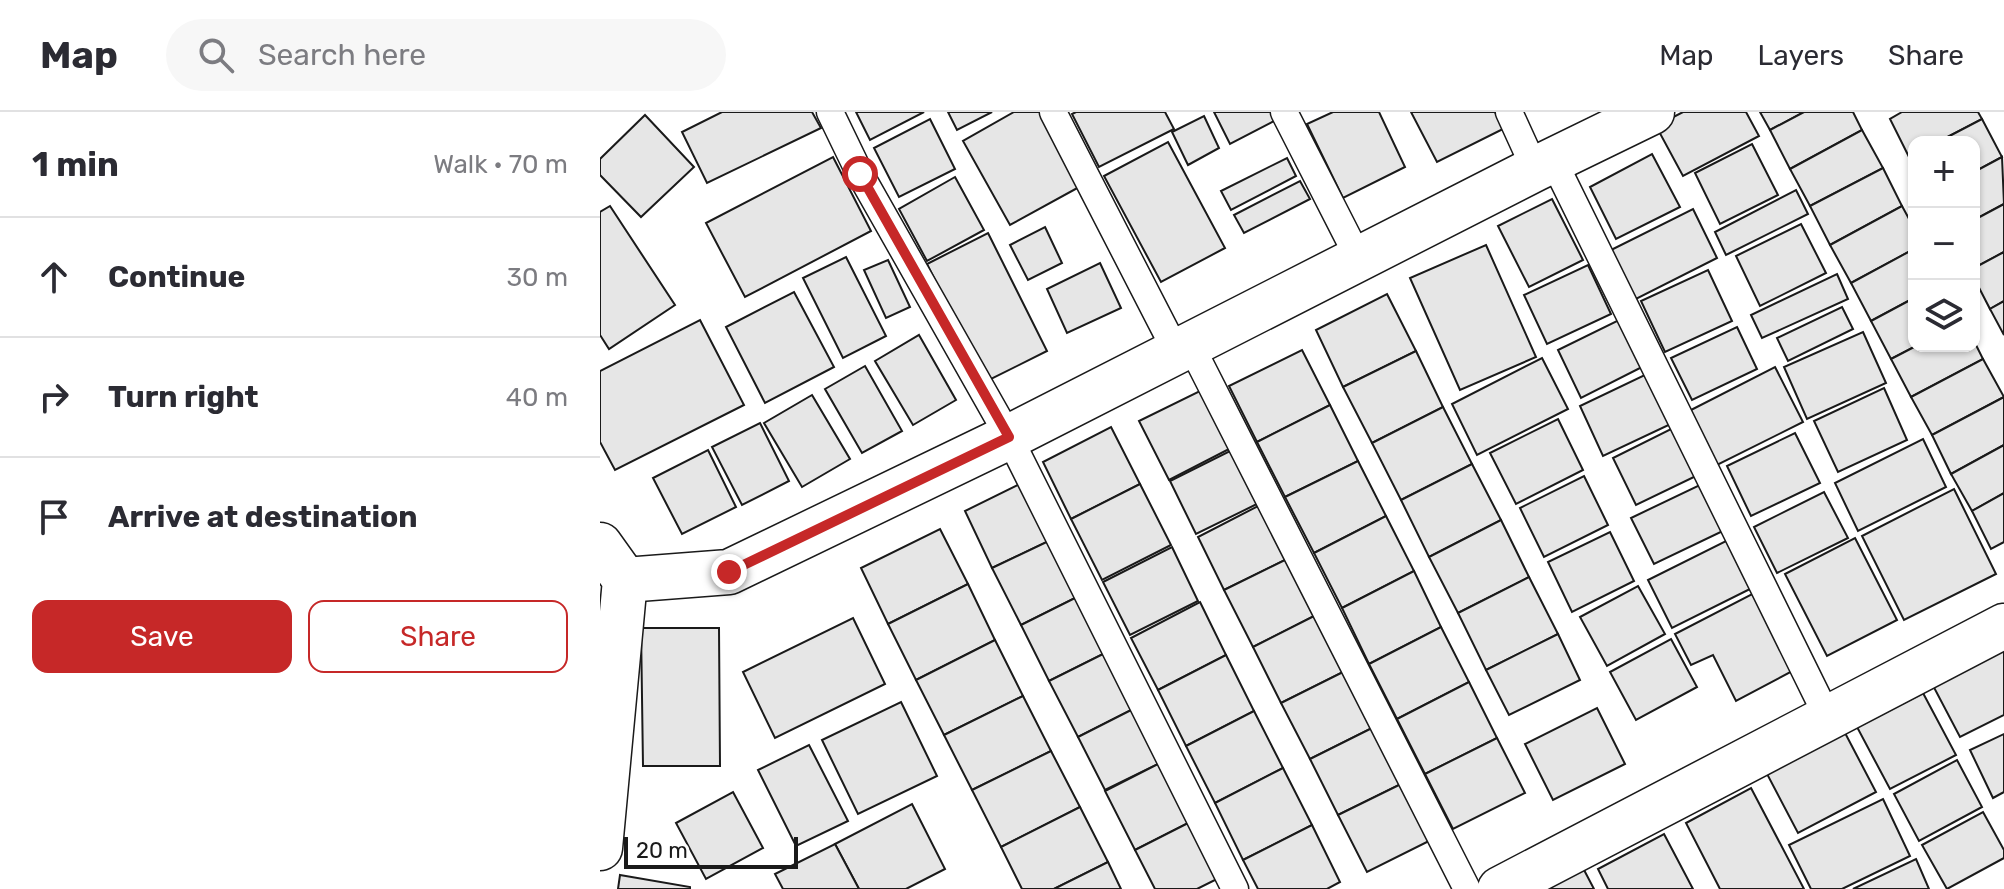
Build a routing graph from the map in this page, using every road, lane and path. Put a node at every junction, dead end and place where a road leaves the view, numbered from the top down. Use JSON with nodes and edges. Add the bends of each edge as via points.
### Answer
{"nodes":[{"id":1,"x":830,"y":112,"type":"edge"},
{"id":2,"x":1053,"y":112,"type":"edge"},
{"id":3,"x":1284,"y":112,"type":"edge"},
{"id":4,"x":1509,"y":112,"type":"edge"},
{"id":5,"x":1652,"y":112,"type":"edge"},
{"id":6,"x":1544,"y":164,"type":"junction"},
{"id":7,"x":1359,"y":259,"type":"junction"},
{"id":8,"x":1183,"y":348,"type":"junction"},
{"id":9,"x":1009,"y":437,"type":"junction"},
{"id":10,"x":600,"y":545,"type":"edge"},
{"id":11,"x":625,"y":580,"type":"junction"},
{"id":12,"x":2004,"y":626,"type":"edge"},
{"id":13,"x":1828,"y":718,"type":"junction"},
{"id":14,"x":600,"y":848,"type":"edge"},
{"id":15,"x":1235,"y":889,"type":"edge"},
{"id":16,"x":1467,"y":889,"type":"edge"},
{"id":17,"x":1500,"y":889,"type":"edge"}],
"edges":[{"from":1,"to":9,"type":"lane"},
{"from":2,"to":8,"type":"lane"},
{"from":3,"to":7,"type":"lane"},
{"from":4,"to":6,"type":"lane"},
{"from":5,"to":6,"type":"street"},
{"from":6,"to":7,"type":"street"},
{"from":6,"to":13,"type":"lane"},
{"from":7,"to":8,"type":"street"},
{"from":8,"to":9,"type":"street"},
{"from":8,"to":16,"type":"lane"},
{"from":9,"to":11,"type":"street","via":[[729,572]]},
{"from":9,"to":15,"type":"lane"},
{"from":10,"to":11,"type":"street"},
{"from":11,"to":14,"type":"street"},
{"from":12,"to":13,"type":"street"},
{"from":13,"to":17,"type":"street"}]}
